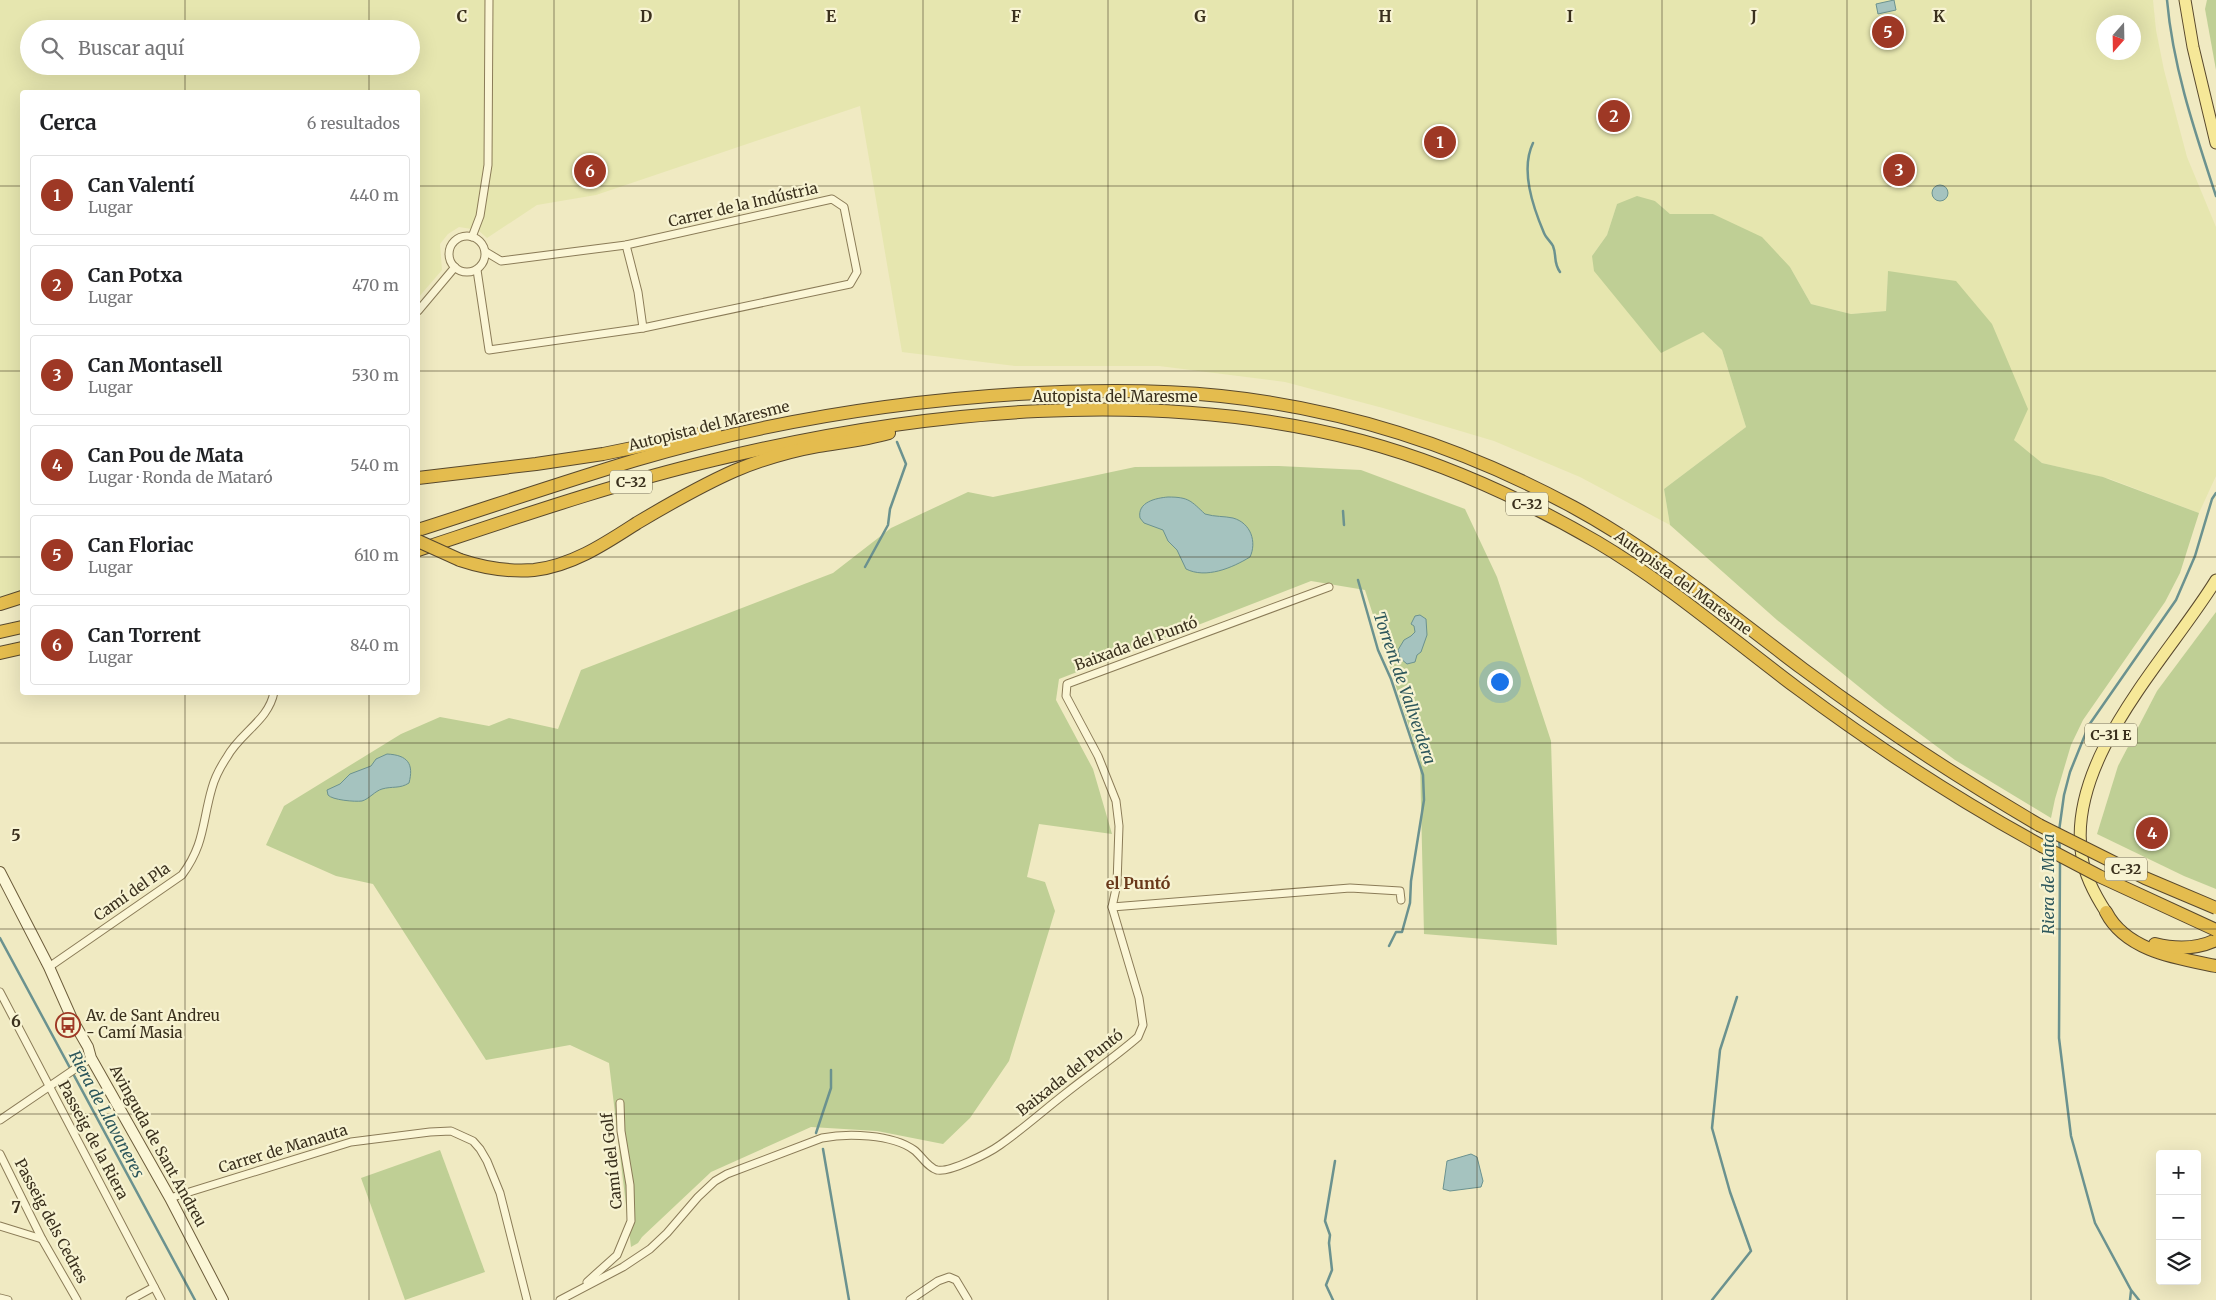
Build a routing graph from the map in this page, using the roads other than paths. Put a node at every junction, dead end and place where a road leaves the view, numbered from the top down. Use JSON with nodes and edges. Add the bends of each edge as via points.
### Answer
{"nodes":[{"id":1,"x":489,"y":0,"type":"edge"},
{"id":2,"x":2185,"y":0,"type":"edge"},
{"id":3,"x":2216,"y":143,"type":"edge"},
{"id":4,"x":472,"y":237,"type":"junction"},
{"id":5,"x":626,"y":245,"type":"junction"},
{"id":6,"x":486,"y":252,"type":"junction"},
{"id":7,"x":455,"y":268,"type":"junction"},
{"id":8,"x":477,"y":270,"type":"junction"},
{"id":9,"x":420,"y":309,"type":"edge"},
{"id":10,"x":643,"y":328,"type":"junction"},
{"id":11,"x":809,"y":418,"type":"junction"},
{"id":12,"x":922,"y":422,"type":"junction"},
{"id":13,"x":420,"y":478,"type":"edge"},
{"id":14,"x":420,"y":529,"type":"edge"},
{"id":15,"x":420,"y":542,"type":"edge"},
{"id":16,"x":420,"y":549,"type":"edge"},
{"id":17,"x":2216,"y":580,"type":"edge"},
{"id":18,"x":1330,"y":587,"type":"dead end"},
{"id":19,"x":20,"y":598,"type":"edge"},
{"id":20,"x":0,"y":604,"type":"edge"},
{"id":21,"x":20,"y":605,"type":"edge"},
{"id":22,"x":0,"y":611,"type":"edge"},
{"id":23,"x":20,"y":628,"type":"edge"},
{"id":24,"x":0,"y":632,"type":"edge"},
{"id":25,"x":20,"y":648,"type":"edge"},
{"id":26,"x":0,"y":653,"type":"edge"},
{"id":27,"x":273,"y":695,"type":"edge"},
{"id":28,"x":0,"y":872,"type":"edge"},
{"id":29,"x":1401,"y":900,"type":"dead end"},
{"id":30,"x":1112,"y":907,"type":"junction"},
{"id":31,"x":2216,"y":908,"type":"edge"},
{"id":32,"x":2106,"y":912,"type":"junction"},
{"id":33,"x":2216,"y":930,"type":"edge"},
{"id":34,"x":2216,"y":940,"type":"edge"},
{"id":35,"x":49,"y":966,"type":"junction"},
{"id":36,"x":2216,"y":966,"type":"edge"},
{"id":37,"x":0,"y":992,"type":"edge"},
{"id":38,"x":92,"y":1058,"type":"junction"},
{"id":39,"x":49,"y":1087,"type":"junction"},
{"id":40,"x":620,"y":1103,"type":"dead end"},
{"id":41,"x":0,"y":1120,"type":"edge"},
{"id":42,"x":0,"y":1154,"type":"edge"},
{"id":43,"x":170,"y":1198,"type":"junction"},
{"id":44,"x":0,"y":1226,"type":"edge"},
{"id":45,"x":42,"y":1239,"type":"junction"},
{"id":46,"x":154,"y":1287,"type":"junction"},
{"id":47,"x":582,"y":1287,"type":"junction"},
{"id":48,"x":0,"y":1298,"type":"edge"},
{"id":49,"x":8,"y":1300,"type":"edge"},
{"id":50,"x":77,"y":1300,"type":"edge"},
{"id":51,"x":130,"y":1300,"type":"edge"},
{"id":52,"x":162,"y":1300,"type":"edge"},
{"id":53,"x":224,"y":1300,"type":"edge"},
{"id":54,"x":527,"y":1300,"type":"edge"},
{"id":55,"x":560,"y":1300,"type":"edge"},
{"id":56,"x":910,"y":1300,"type":"edge"},
{"id":57,"x":968,"y":1300,"type":"edge"}],
"edges":[{"from":1,"to":4,"type":"street","via":[[488,165],[480,216]]},
{"from":2,"to":3,"type":"main road"},
{"from":4,"to":6,"type":"street","via":[[481,242]]},
{"from":4,"to":7,"type":"street","via":[[460,238],[451,246],[449,256]]},
{"from":5,"to":6,"type":"street","name":"Carrer de la Indústria","via":[[501,261]]},
{"from":5,"to":10,"type":"street"},
{"from":5,"to":10,"type":"street","name":"Carrer de la Indústria","via":[[832,199],[844,206],[857,272],[850,284]]},
{"from":6,"to":8,"type":"street","via":[[483,264]]},
{"from":7,"to":8,"type":"street","via":[[465,272]]},
{"from":7,"to":9,"type":"street"},
{"from":8,"to":10,"type":"street","name":"Carrer de la Indústria","via":[[490,350]]},
{"from":11,"to":13,"type":"highway","number":"C-32","via":[[766,421],[536,464]]},
{"from":11,"to":14,"type":"highway","name":"Autopista del Maresme","number":"C-32","via":[[638,459]]},
{"from":11,"to":31,"type":"highway","name":"Autopista del Maresme","number":"C-32","bridge":true,"via":[[955,399],[1056,392],[1148,392],[1219,396],[1279,405],[1377,426],[1456,452],[1523,481],[1646,551],[1916,750],[2039,824],[2145,878]]},
{"from":12,"to":15,"type":"highway","number":"C-32","bridge":true,"via":[[869,439],[789,453],[735,471],[685,494],[596,548],[536,570],[480,566]]},
{"from":12,"to":16,"type":"highway","name":"Autopista del Maresme","number":"C-32","via":[[851,432],[713,460],[593,492]]},
{"from":12,"to":33,"type":"highway","name":"Autopista del Maresme","number":"C-32","bridge":true,"via":[[1032,412],[1197,412],[1270,422],[1363,441],[1445,468],[1562,522],[1644,571],[1888,754],[1950,794],[2099,876]]},
{"from":17,"to":32,"type":"main road","number":"C-31 E","via":[[2134,694],[2110,737],[2086,794],[2079,834],[2082,857],[2090,884]]},
{"from":18,"to":30,"type":"street","name":"Baixada del Puntó","via":[[1067,684],[1066,696],[1098,756],[1116,801],[1118,884]]},
{"from":19,"to":20,"type":"highway"},
{"from":21,"to":22,"type":"highway"},
{"from":23,"to":24,"type":"highway"},
{"from":25,"to":26,"type":"highway"},
{"from":27,"to":35,"type":"street","name":"Camí del Pla","via":[[265,715],[242,736],[218,773],[199,847],[182,875]]},
{"from":28,"to":35,"type":"street","name":"Avinguda de Sant Andreu"},
{"from":29,"to":30,"type":"street","via":[[1400,891],[1350,888]]},
{"from":30,"to":47,"type":"street","name":"Baixada del Puntó","via":[[1139,998],[1142,1032],[1129,1046],[1000,1146],[968,1162],[938,1171],[912,1148],[896,1142],[857,1135],[822,1138],[715,1181],[650,1249],[623,1267]]},
{"from":32,"to":34,"type":"highway","number":"C-31 E","via":[[2139,936],[2165,946],[2194,946]]},
{"from":32,"to":36,"type":"highway","number":"C-31 E","via":[[2110,921],[2137,942],[2170,956]]},
{"from":35,"to":38,"type":"street","name":"Avinguda de Sant Andreu"},
{"from":37,"to":39,"type":"street","name":"Passeig de la Riera"},
{"from":38,"to":39,"type":"street"},
{"from":38,"to":43,"type":"street","name":"Avinguda de Sant Andreu"},
{"from":39,"to":41,"type":"street"},
{"from":39,"to":46,"type":"street","name":"Passeig de la Riera"},
{"from":40,"to":47,"type":"street","name":"Camí del Golf","via":[[631,1221],[617,1255]]},
{"from":42,"to":45,"type":"street","name":"Passeig dels Cedres"},
{"from":43,"to":53,"type":"street","name":"Avinguda de Sant Andreu"},
{"from":43,"to":54,"type":"street","name":"Carrer de Manauta","via":[[351,1142],[450,1131],[473,1141],[487,1161],[500,1194]]},
{"from":44,"to":45,"type":"street"},
{"from":45,"to":50,"type":"street","name":"Passeig dels Cedres"},
{"from":46,"to":51,"type":"street"},
{"from":46,"to":52,"type":"street","name":"Passeig de la Riera"},
{"from":47,"to":55,"type":"street","name":"Baixada del Puntó"},
{"from":48,"to":49,"type":"street"},
{"from":56,"to":57,"type":"street","via":[[949,1277],[956,1280]]}]}
